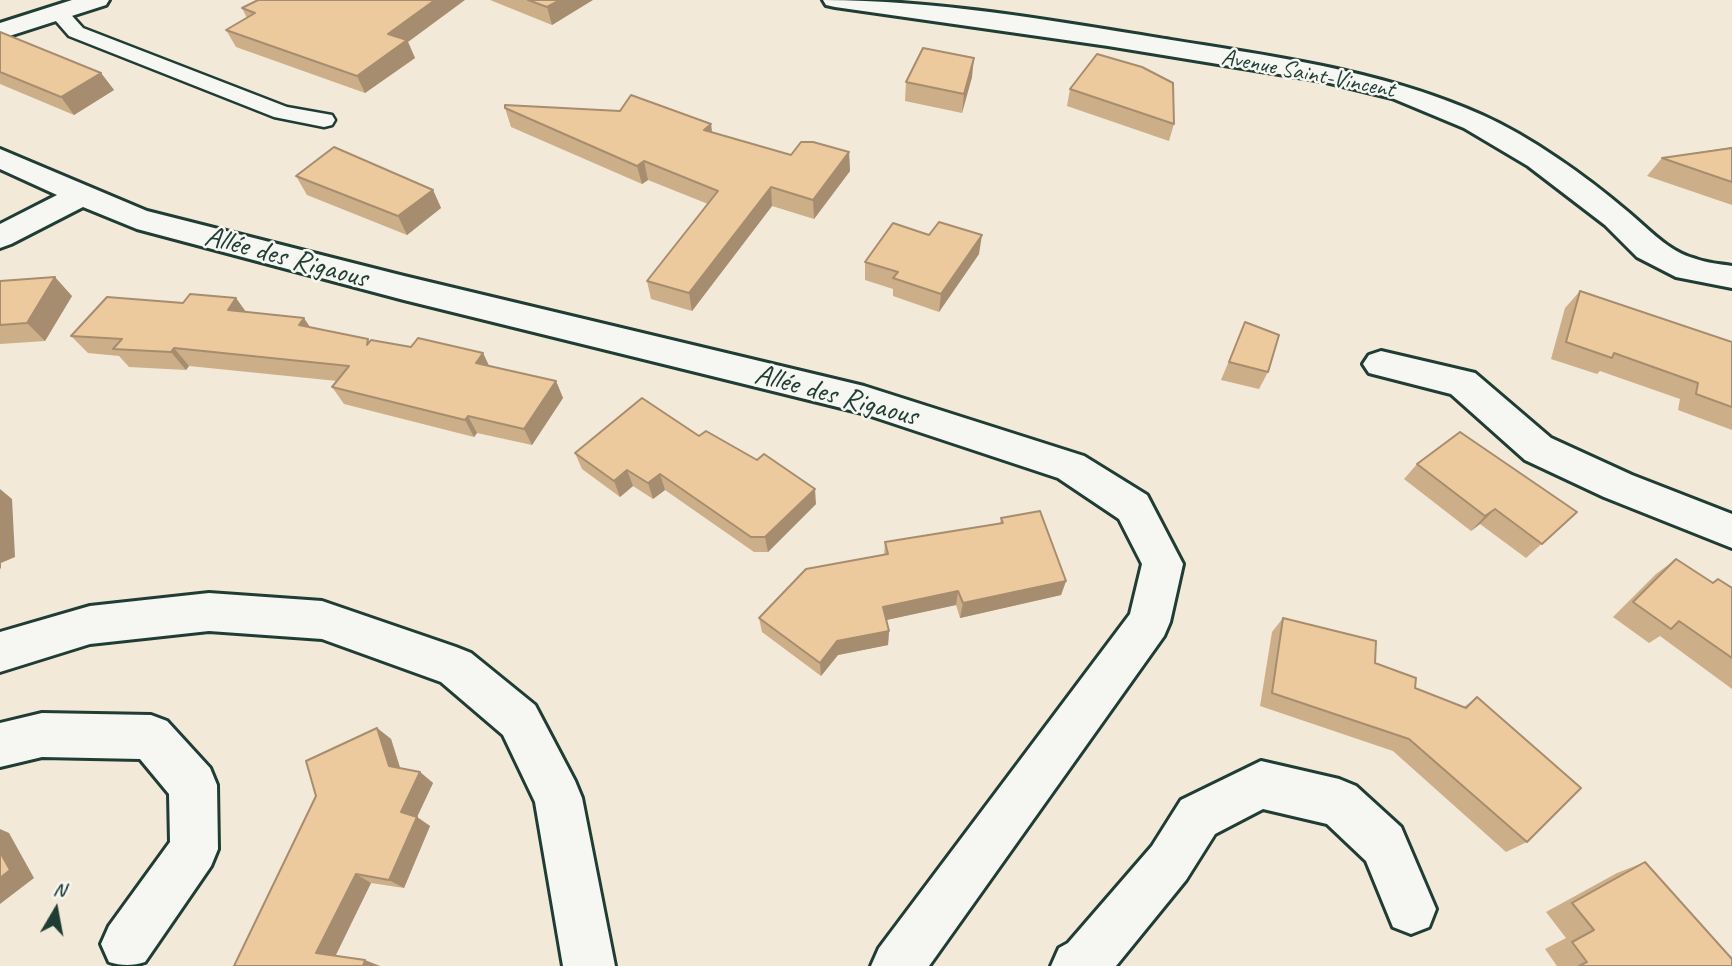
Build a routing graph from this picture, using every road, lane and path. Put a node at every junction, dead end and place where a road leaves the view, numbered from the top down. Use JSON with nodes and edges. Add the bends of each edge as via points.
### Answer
{"nodes":[{"id":1,"x":97,"y":0,"type":"edge"},
{"id":2,"x":835,"y":0,"type":"edge"},
{"id":3,"x":58,"y":12,"type":"junction"},
{"id":4,"x":0,"y":31,"type":"edge"},
{"id":5,"x":324,"y":120,"type":"dead end"},
{"id":6,"x":0,"y":158,"type":"edge"},
{"id":7,"x":81,"y":195,"type":"junction"},
{"id":8,"x":0,"y":237,"type":"edge"},
{"id":9,"x":1732,"y":277,"type":"edge"},
{"id":10,"x":1381,"y":365,"type":"dead end"},
{"id":11,"x":1732,"y":531,"type":"edge"},
{"id":12,"x":0,"y":652,"type":"edge"},
{"id":13,"x":0,"y":745,"type":"edge"},
{"id":14,"x":1411,"y":909,"type":"dead end"},
{"id":15,"x":127,"y":944,"type":"dead end"},
{"id":16,"x":905,"y":964,"type":"edge"},
{"id":17,"x":589,"y":966,"type":"edge"},
{"id":18,"x":1077,"y":966,"type":"edge"}],
"edges":[{"from":1,"to":3,"type":"street"},
{"from":2,"to":9,"type":"street","name":"Avenue Saint-Vincent","via":[[1108,38],[1309,71],[1401,92],[1474,122],[1538,160],[1616,218],[1648,249],[1686,269]]},
{"from":3,"to":4,"type":"street"},
{"from":3,"to":5,"type":"lane","via":[[76,32],[282,112]]},
{"from":6,"to":7,"type":"street","name":"Allée des Rigaous"},
{"from":7,"to":8,"type":"street"},
{"from":7,"to":16,"type":"street","name":"Allée des Rigaous","via":[[150,222],[864,400],[1071,467],[1133,507],[1163,564],[1149,622]]},
{"from":10,"to":11,"type":"street","via":[[1462,383],[1538,449]]},
{"from":12,"to":17,"type":"street","via":[[90,625],[209,612],[322,620],[456,667],[520,720],[558,798]]},
{"from":13,"to":15,"type":"street","via":[[42,734],[151,737],[194,785],[194,849]]},
{"from":14,"to":18,"type":"street","via":[[1384,844],[1339,803],[1261,785],[1198,817],[1169,863]]}]}
